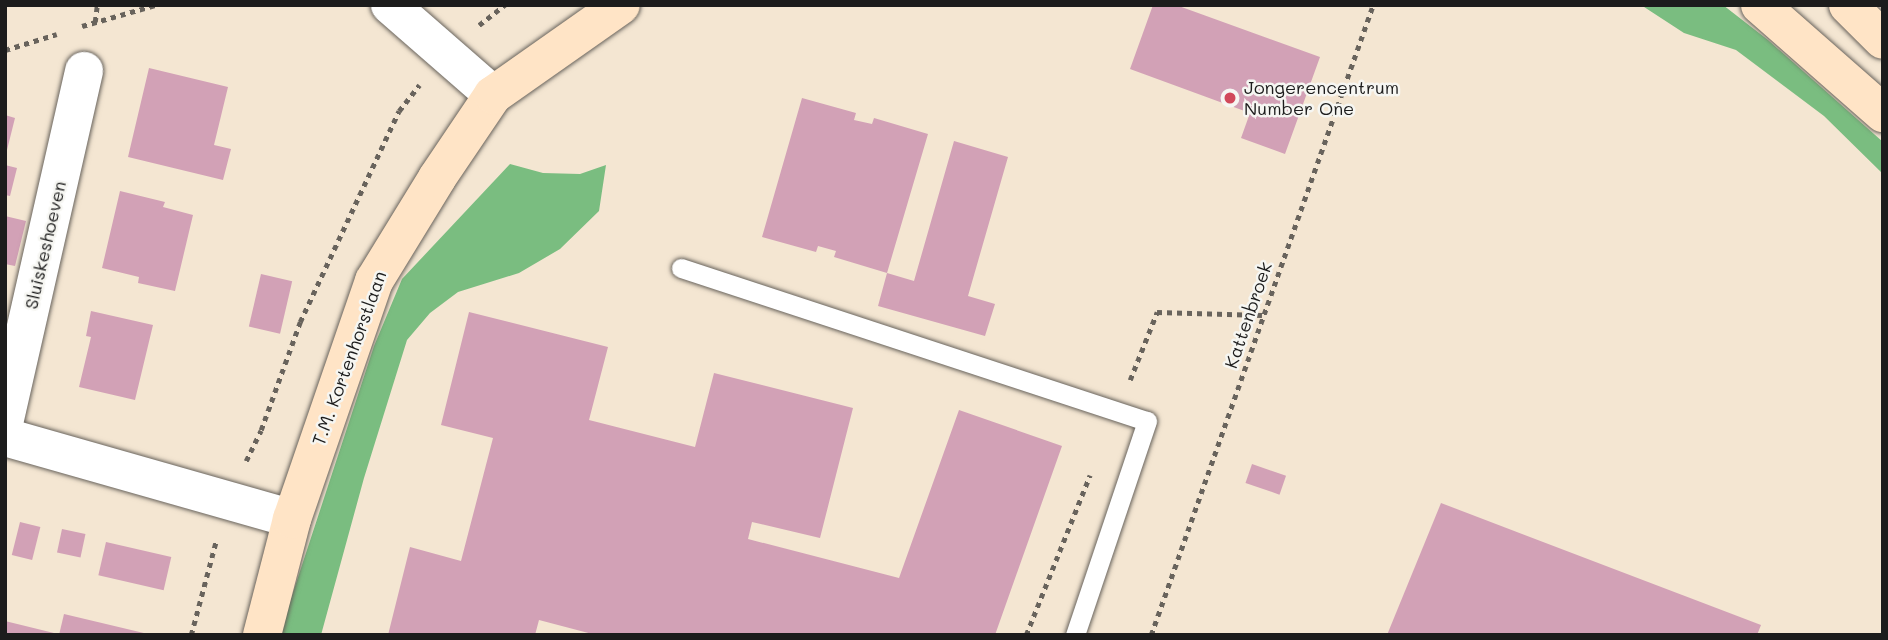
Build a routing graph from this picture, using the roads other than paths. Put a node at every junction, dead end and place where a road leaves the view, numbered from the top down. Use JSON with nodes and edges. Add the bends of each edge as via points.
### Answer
{"nodes":[{"id":1,"x":390,"y":5,"type":"edge"},
{"id":2,"x":621,"y":5,"type":"edge"},
{"id":3,"x":1760,"y":5,"type":"edge"},
{"id":4,"x":1848,"y":5,"type":"edge"},
{"id":5,"x":1883,"y":40,"type":"edge"},
{"id":6,"x":84,"y":71,"type":"dead end"},
{"id":7,"x":493,"y":95,"type":"junction"},
{"id":8,"x":1883,"y":113,"type":"edge"},
{"id":9,"x":681,"y":268,"type":"dead end"},
{"id":10,"x":5,"y":419,"type":"edge"},
{"id":11,"x":5,"y":437,"type":"edge"},
{"id":12,"x":292,"y":519,"type":"junction"},
{"id":13,"x":262,"y":635,"type":"edge"},
{"id":14,"x":1075,"y":635,"type":"edge"}],
"edges":[{"from":1,"to":7,"type":"street"},
{"from":2,"to":7,"type":"street","name":"T.M. Kortenhorstlaan"},
{"from":3,"to":8,"type":"street"},
{"from":4,"to":5,"type":"street"},
{"from":6,"to":10,"type":"street","name":"Sluiskeshoeven"},
{"from":7,"to":12,"type":"street","name":"T.M. Kortenhorstlaan","via":[[374,281]]},
{"from":9,"to":14,"type":"lane","via":[[1147,421]]},
{"from":11,"to":12,"type":"street"},
{"from":12,"to":13,"type":"street","name":"T.M. Kortenhorstlaan"}]}
